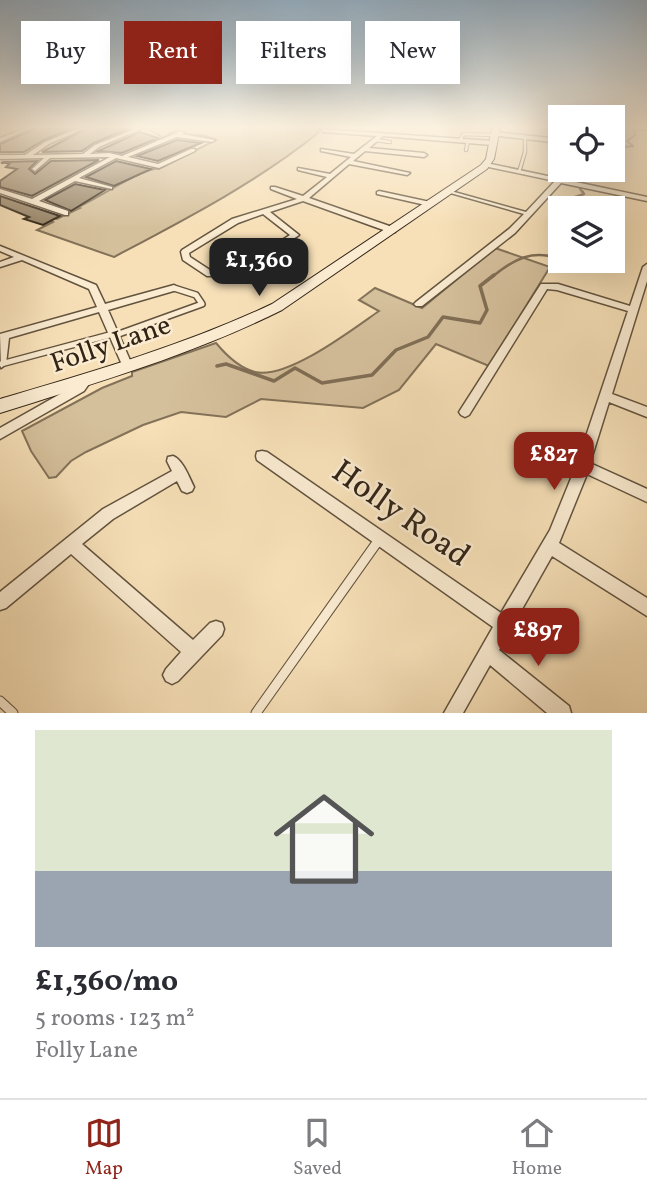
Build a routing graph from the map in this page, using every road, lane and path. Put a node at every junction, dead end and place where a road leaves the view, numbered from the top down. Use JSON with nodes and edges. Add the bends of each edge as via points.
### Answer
{"nodes":[{"id":1,"x":44,"y":161,"type":"edge"},
{"id":2,"x":110,"y":161,"type":"edge"},
{"id":3,"x":138,"y":161,"type":"edge"},
{"id":4,"x":158,"y":161,"type":"edge"},
{"id":5,"x":487,"y":161,"type":"edge"},
{"id":6,"x":522,"y":161,"type":"edge"},
{"id":7,"x":348,"y":162,"type":"joint"},
{"id":8,"x":486,"y":165,"type":"junction"},
{"id":9,"x":36,"y":169,"type":"dead end"},
{"id":10,"x":300,"y":169,"type":"dead end"},
{"id":11,"x":519,"y":172,"type":"junction"},
{"id":12,"x":407,"y":173,"type":"dead end"},
{"id":13,"x":331,"y":176,"type":"junction"},
{"id":14,"x":548,"y":176,"type":"edge"},
{"id":15,"x":74,"y":179,"type":"junction"},
{"id":16,"x":560,"y":182,"type":"edge"},
{"id":17,"x":579,"y":182,"type":"edge"},
{"id":18,"x":110,"y":188,"type":"dead end"},
{"id":19,"x":273,"y":188,"type":"dead end"},
{"id":20,"x":0,"y":191,"type":"edge"},
{"id":21,"x":449,"y":191,"type":"junction"},
{"id":22,"x":380,"y":192,"type":"dead end"},
{"id":23,"x":305,"y":198,"type":"junction"},
{"id":24,"x":647,"y":199,"type":"edge"},
{"id":25,"x":33,"y":201,"type":"junction"},
{"id":26,"x":430,"y":204,"type":"junction"},
{"id":27,"x":264,"y":211,"type":"junction"},
{"id":28,"x":523,"y":212,"type":"dead end"},
{"id":29,"x":47,"y":216,"type":"dead end"},
{"id":30,"x":392,"y":230,"type":"junction"},
{"id":31,"x":0,"y":248,"type":"edge"},
{"id":32,"x":274,"y":248,"type":"joint"},
{"id":33,"x":240,"y":252,"type":"dead end"},
{"id":34,"x":22,"y":257,"type":"junction"},
{"id":35,"x":0,"y":265,"type":"edge"},
{"id":36,"x":647,"y":267,"type":"edge"},
{"id":37,"x":210,"y":274,"type":"dead end"},
{"id":38,"x":174,"y":288,"type":"joint"},
{"id":39,"x":644,"y":291,"type":"edge"},
{"id":40,"x":419,"y":304,"type":"dead end"},
{"id":41,"x":104,"y":310,"type":"junction"},
{"id":42,"x":633,"y":310,"type":"junction"},
{"id":43,"x":116,"y":334,"type":"junction"},
{"id":44,"x":2,"y":337,"type":"edge"},
{"id":45,"x":1,"y":364,"type":"edge"},
{"id":46,"x":128,"y":366,"type":"junction"},
{"id":47,"x":85,"y":381,"type":"junction"},
{"id":48,"x":606,"y":396,"type":"junction"},
{"id":49,"x":0,"y":406,"type":"edge"},
{"id":50,"x":465,"y":412,"type":"dead end"},
{"id":51,"x":647,"y":412,"type":"edge"},
{"id":52,"x":0,"y":434,"type":"edge"},
{"id":53,"x":262,"y":456,"type":"dead end"},
{"id":54,"x":583,"y":466,"type":"junction"},
{"id":55,"x":180,"y":474,"type":"dead end"},
{"id":56,"x":647,"y":496,"type":"edge"},
{"id":57,"x":380,"y":538,"type":"junction"},
{"id":58,"x":71,"y":544,"type":"junction"},
{"id":59,"x":549,"y":545,"type":"junction"},
{"id":60,"x":0,"y":602,"type":"edge"},
{"id":61,"x":647,"y":608,"type":"edge"},
{"id":62,"x":503,"y":624,"type":"junction"},
{"id":63,"x":216,"y":629,"type":"dead end"},
{"id":64,"x":194,"y":652,"type":"junction"},
{"id":65,"x":489,"y":653,"type":"junction"},
{"id":66,"x":172,"y":675,"type":"dead end"},
{"id":67,"x":0,"y":701,"type":"edge"},
{"id":68,"x":13,"y":713,"type":"edge"},
{"id":69,"x":256,"y":713,"type":"edge"},
{"id":70,"x":453,"y":713,"type":"edge"},
{"id":71,"x":562,"y":713,"type":"edge"}],
"edges":[{"from":1,"to":9,"type":"street"},
{"from":2,"to":15,"type":"street"},
{"from":3,"to":4,"type":"street"},
{"from":5,"to":8,"type":"main road"},
{"from":6,"to":11,"type":"lane"},
{"from":7,"to":12,"type":"street"},
{"from":7,"to":13,"type":"street"},
{"from":8,"to":11,"type":"street"},
{"from":8,"to":21,"type":"main road","name":"Folly Lane"},
{"from":10,"to":13,"type":"street"},
{"from":11,"to":14,"type":"street"},
{"from":13,"to":23,"type":"street"},
{"from":15,"to":18,"type":"street"},
{"from":15,"to":25,"type":"street"},
{"from":16,"to":40,"type":"street","via":[[512,232]]},
{"from":17,"to":24,"type":"street"},
{"from":19,"to":23,"type":"street"},
{"from":20,"to":25,"type":"street"},
{"from":21,"to":26,"type":"main road","name":"Folly Lane"},
{"from":21,"to":28,"type":"street"},
{"from":22,"to":26,"type":"street"},
{"from":23,"to":27,"type":"street"},
{"from":23,"to":30,"type":"street"},
{"from":25,"to":29,"type":"street","via":[[60,212]]},
{"from":26,"to":30,"type":"main road","name":"Folly Lane"},
{"from":27,"to":32,"type":"street","via":[[295,235]]},
{"from":27,"to":37,"type":"street","via":[[233,222],[185,253]]},
{"from":30,"to":46,"type":"main road","name":"Folly Lane","via":[[265,314]]},
{"from":31,"to":34,"type":"street"},
{"from":32,"to":33,"type":"lane","via":[[262,252],[248,247]]},
{"from":34,"to":35,"type":"street"},
{"from":34,"to":41,"type":"street","via":[[93,286]]},
{"from":36,"to":39,"type":"street"},
{"from":38,"to":41,"type":"street"},
{"from":38,"to":43,"type":"lane","via":[[196,295],[202,304]]},
{"from":39,"to":42,"type":"street"},
{"from":41,"to":43,"type":"street"},
{"from":41,"to":44,"type":"street"},
{"from":42,"to":48,"type":"street"},
{"from":42,"to":50,"type":"street","via":[[544,286]]},
{"from":43,"to":45,"type":"lane"},
{"from":43,"to":46,"type":"street"},
{"from":44,"to":45,"type":"street"},
{"from":46,"to":47,"type":"main road","name":"Folly Lane"},
{"from":47,"to":49,"type":"main road","name":"Folly Lane"},
{"from":47,"to":52,"type":"street"},
{"from":48,"to":51,"type":"street"},
{"from":48,"to":54,"type":"street"},
{"from":53,"to":57,"type":"street","name":"Holly Road"},
{"from":54,"to":56,"type":"street"},
{"from":54,"to":59,"type":"street"},
{"from":55,"to":58,"type":"street","via":[[108,514]]},
{"from":57,"to":62,"type":"street","name":"Holly Road"},
{"from":57,"to":69,"type":"lane"},
{"from":58,"to":60,"type":"street"},
{"from":58,"to":64,"type":"street"},
{"from":59,"to":61,"type":"street"},
{"from":59,"to":62,"type":"street"},
{"from":62,"to":65,"type":"street"},
{"from":63,"to":64,"type":"street"},
{"from":64,"to":66,"type":"street"},
{"from":65,"to":70,"type":"street"},
{"from":65,"to":71,"type":"street"},
{"from":67,"to":68,"type":"lane"}]}
